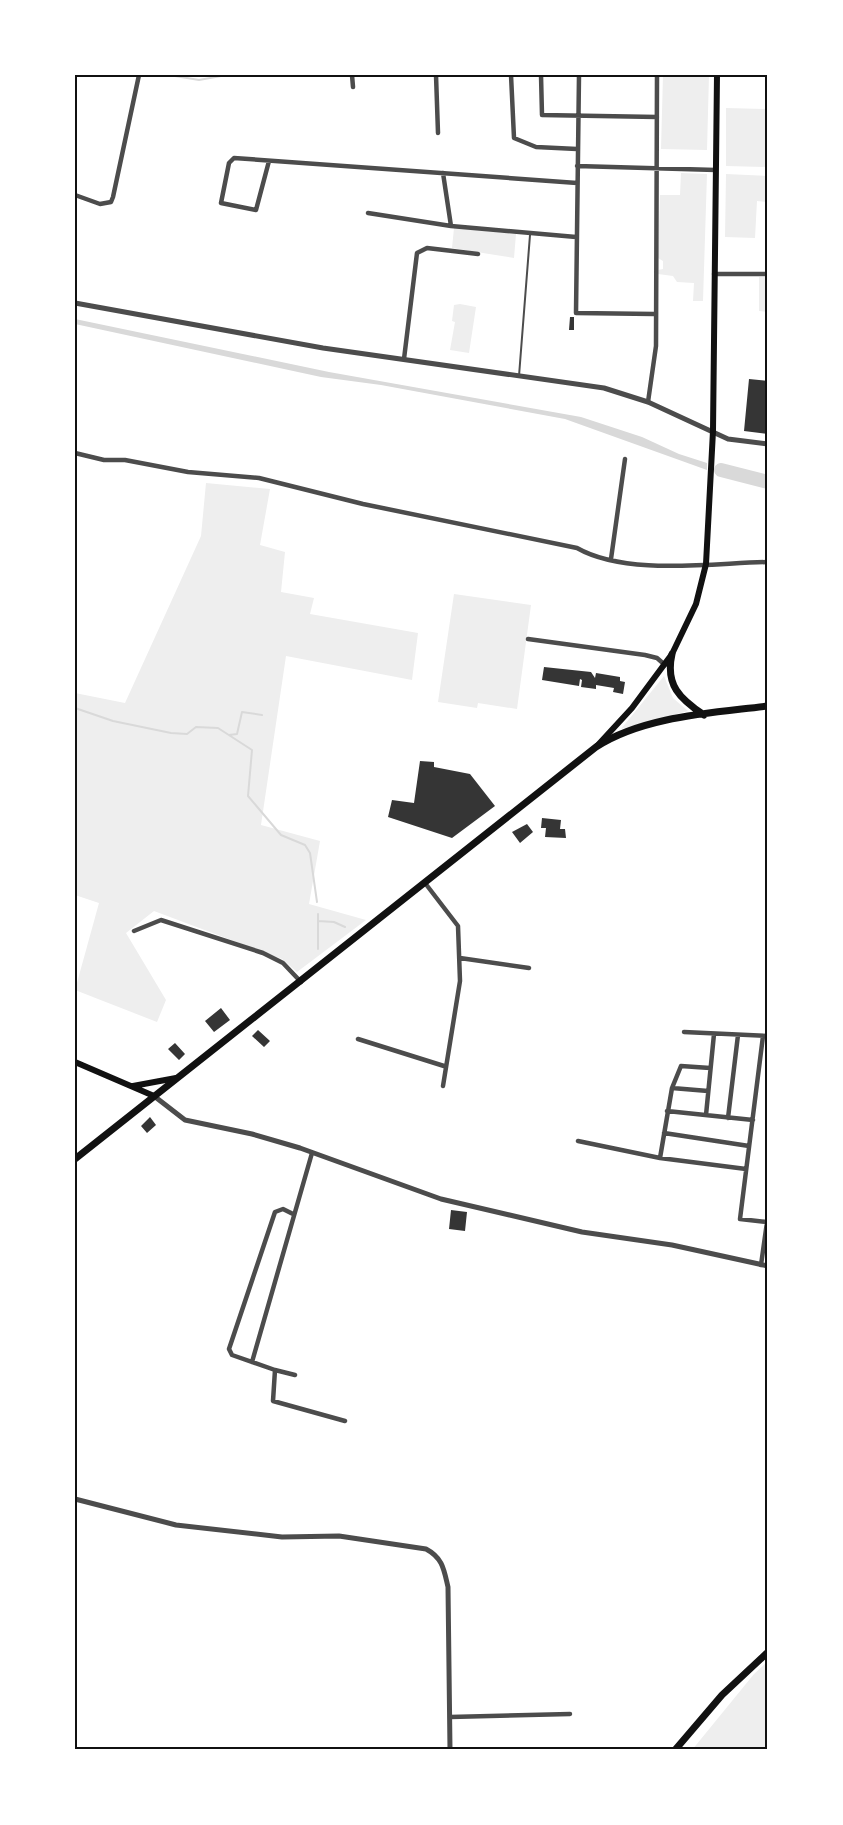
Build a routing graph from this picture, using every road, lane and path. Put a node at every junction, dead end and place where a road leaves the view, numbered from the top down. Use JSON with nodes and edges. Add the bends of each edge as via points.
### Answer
{"nodes":[{"id":1,"x":139,"y":75,"type":"edge"},
{"id":2,"x":352,"y":75,"type":"edge"},
{"id":3,"x":436,"y":75,"type":"edge"},
{"id":4,"x":511,"y":75,"type":"edge"},
{"id":5,"x":541,"y":75,"type":"edge"},
{"id":6,"x":579,"y":75,"type":"edge"},
{"id":7,"x":657,"y":75,"type":"edge"},
{"id":8,"x":717,"y":75,"type":"edge"},
{"id":9,"x":352,"y":87,"type":"dead end"},
{"id":10,"x":578,"y":115,"type":"junction"},
{"id":11,"x":657,"y":117,"type":"junction"},
{"id":12,"x":438,"y":133,"type":"dead end"},
{"id":13,"x":578,"y":149,"type":"junction"},
{"id":14,"x":269,"y":161,"type":"junction"},
{"id":15,"x":577,"y":165,"type":"junction"},
{"id":16,"x":656,"y":170,"type":"junction"},
{"id":17,"x":716,"y":170,"type":"junction"},
{"id":18,"x":443,"y":173,"type":"junction"},
{"id":19,"x":577,"y":183,"type":"junction"},
{"id":20,"x":75,"y":195,"type":"edge"},
{"id":21,"x":368,"y":213,"type":"dead end"},
{"id":22,"x":451,"y":226,"type":"junction"},
{"id":23,"x":530,"y":234,"type":"junction"},
{"id":24,"x":576,"y":237,"type":"junction"},
{"id":25,"x":478,"y":254,"type":"dead end"},
{"id":26,"x":714,"y":274,"type":"junction"},
{"id":27,"x":768,"y":274,"type":"edge"},
{"id":28,"x":75,"y":303,"type":"edge"},
{"id":29,"x":654,"y":314,"type":"junction"},
{"id":30,"x":404,"y":359,"type":"junction"},
{"id":31,"x":519,"y":376,"type":"junction"},
{"id":32,"x":648,"y":402,"type":"junction"},
{"id":33,"x":713,"y":431,"type":"junction"},
{"id":34,"x":768,"y":444,"type":"edge"},
{"id":35,"x":75,"y":453,"type":"edge"},
{"id":36,"x":625,"y":459,"type":"dead end"},
{"id":37,"x":611,"y":559,"type":"junction"},
{"id":38,"x":768,"y":562,"type":"edge"},
{"id":39,"x":706,"y":564,"type":"junction"},
{"id":40,"x":528,"y":639,"type":"dead end"},
{"id":41,"x":672,"y":654,"type":"junction"},
{"id":42,"x":665,"y":665,"type":"junction"},
{"id":43,"x":768,"y":706,"type":"edge"},
{"id":44,"x":704,"y":715,"type":"junction"},
{"id":45,"x":596,"y":747,"type":"junction"},
{"id":46,"x":425,"y":883,"type":"junction"},
{"id":47,"x":134,"y":931,"type":"dead end"},
{"id":48,"x":460,"y":958,"type":"junction"},
{"id":49,"x":529,"y":968,"type":"dead end"},
{"id":50,"x":301,"y":982,"type":"junction"},
{"id":51,"x":684,"y":1032,"type":"dead end"},
{"id":52,"x":714,"y":1034,"type":"junction"},
{"id":53,"x":738,"y":1035,"type":"junction"},
{"id":54,"x":766,"y":1036,"type":"edge"},
{"id":55,"x":358,"y":1039,"type":"dead end"},
{"id":56,"x":75,"y":1062,"type":"edge"},
{"id":57,"x":444,"y":1066,"type":"junction"},
{"id":58,"x":710,"y":1068,"type":"junction"},
{"id":59,"x":178,"y":1077,"type":"junction"},
{"id":60,"x":126,"y":1086,"type":"junction"},
{"id":61,"x":443,"y":1086,"type":"dead end"},
{"id":62,"x":672,"y":1088,"type":"junction"},
{"id":63,"x":708,"y":1091,"type":"junction"},
{"id":64,"x":154,"y":1096,"type":"junction"},
{"id":65,"x":667,"y":1111,"type":"junction"},
{"id":66,"x":705,"y":1115,"type":"junction"},
{"id":67,"x":728,"y":1118,"type":"junction"},
{"id":68,"x":753,"y":1120,"type":"junction"},
{"id":69,"x":664,"y":1133,"type":"junction"},
{"id":70,"x":578,"y":1141,"type":"dead end"},
{"id":71,"x":750,"y":1146,"type":"junction"},
{"id":72,"x":312,"y":1153,"type":"junction"},
{"id":73,"x":660,"y":1158,"type":"junction"},
{"id":74,"x":75,"y":1159,"type":"edge"},
{"id":75,"x":746,"y":1169,"type":"junction"},
{"id":76,"x":293,"y":1214,"type":"junction"},
{"id":77,"x":768,"y":1215,"type":"edge"},
{"id":78,"x":767,"y":1222,"type":"edge"},
{"id":79,"x":765,"y":1266,"type":"edge"},
{"id":80,"x":252,"y":1362,"type":"junction"},
{"id":81,"x":275,"y":1370,"type":"junction"},
{"id":82,"x":295,"y":1375,"type":"dead end"},
{"id":83,"x":345,"y":1421,"type":"dead end"},
{"id":84,"x":75,"y":1499,"type":"edge"},
{"id":85,"x":768,"y":1652,"type":"edge"},
{"id":86,"x":570,"y":1714,"type":"dead end"},
{"id":87,"x":450,"y":1717,"type":"junction"},
{"id":88,"x":450,"y":1750,"type":"edge"},
{"id":89,"x":675,"y":1750,"type":"edge"}],
"edges":[{"from":1,"to":20,"type":"street","via":[[111,202],[100,204]]},
{"from":2,"to":9,"type":"street"},
{"from":3,"to":12,"type":"street"},
{"from":4,"to":13,"type":"street","via":[[514,138],[536,147]]},
{"from":5,"to":10,"type":"street","via":[[542,115]]},
{"from":6,"to":10,"type":"street"},
{"from":7,"to":11,"type":"street"},
{"from":8,"to":17,"type":"main road"},
{"from":10,"to":11,"type":"street"},
{"from":10,"to":13,"type":"street"},
{"from":11,"to":16,"type":"street"},
{"from":13,"to":15,"type":"street"},
{"from":14,"to":14,"type":"street","via":[[230,160],[222,204],[256,210]]},
{"from":14,"to":18,"type":"street"},
{"from":15,"to":16,"type":"street"},
{"from":15,"to":19,"type":"street"},
{"from":16,"to":17,"type":"street"},
{"from":16,"to":29,"type":"street"},
{"from":17,"to":26,"type":"main road"},
{"from":18,"to":19,"type":"street"},
{"from":18,"to":22,"type":"street"},
{"from":19,"to":24,"type":"street"},
{"from":21,"to":22,"type":"street"},
{"from":22,"to":23,"type":"street"},
{"from":23,"to":24,"type":"street"},
{"from":23,"to":31,"type":"lane"},
{"from":24,"to":29,"type":"street","via":[[576,313]]},
{"from":25,"to":30,"type":"street","via":[[427,248],[417,254]]},
{"from":26,"to":27,"type":"street"},
{"from":26,"to":33,"type":"main road"},
{"from":28,"to":30,"type":"street"},
{"from":29,"to":32,"type":"street","via":[[656,346]]},
{"from":30,"to":31,"type":"street"},
{"from":31,"to":32,"type":"street","via":[[604,388]]},
{"from":32,"to":33,"type":"street"},
{"from":33,"to":34,"type":"street","via":[[728,439]]},
{"from":33,"to":39,"type":"main road"},
{"from":35,"to":37,"type":"street","via":[[188,472],[259,478],[363,504],[577,548]]},
{"from":36,"to":37,"type":"street"},
{"from":37,"to":39,"type":"street"},
{"from":38,"to":39,"type":"street"},
{"from":39,"to":41,"type":"main road","via":[[696,604]]},
{"from":40,"to":42,"type":"street","via":[[645,655]]},
{"from":41,"to":42,"type":"main road"},
{"from":41,"to":44,"type":"main road","via":[[669,666],[674,690]]},
{"from":42,"to":45,"type":"main road"},
{"from":43,"to":44,"type":"main road"},
{"from":44,"to":45,"type":"main road","via":[[628,732]]},
{"from":45,"to":46,"type":"main road"},
{"from":46,"to":48,"type":"street","via":[[458,926]]},
{"from":46,"to":50,"type":"main road"},
{"from":47,"to":50,"type":"street","via":[[161,920],[263,953],[283,963]]},
{"from":48,"to":49,"type":"street"},
{"from":48,"to":57,"type":"street","via":[[460,981]]},
{"from":50,"to":59,"type":"main road"},
{"from":51,"to":52,"type":"street"},
{"from":52,"to":53,"type":"street"},
{"from":52,"to":58,"type":"street"},
{"from":53,"to":54,"type":"street"},
{"from":53,"to":67,"type":"street"},
{"from":54,"to":68,"type":"street"},
{"from":55,"to":57,"type":"street"},
{"from":56,"to":60,"type":"main road"},
{"from":57,"to":61,"type":"street"},
{"from":58,"to":62,"type":"street","via":[[681,1066]]},
{"from":58,"to":63,"type":"street"},
{"from":59,"to":60,"type":"main road"},
{"from":59,"to":64,"type":"main road"},
{"from":60,"to":64,"type":"main road"},
{"from":62,"to":63,"type":"street"},
{"from":62,"to":65,"type":"street"},
{"from":63,"to":66,"type":"street"},
{"from":64,"to":72,"type":"street","via":[[185,1120],[252,1134]]},
{"from":64,"to":74,"type":"main road"},
{"from":65,"to":66,"type":"street"},
{"from":65,"to":69,"type":"street"},
{"from":66,"to":67,"type":"street"},
{"from":67,"to":68,"type":"street"},
{"from":68,"to":71,"type":"street"},
{"from":69,"to":71,"type":"street"},
{"from":69,"to":73,"type":"street"},
{"from":70,"to":73,"type":"street"},
{"from":71,"to":75,"type":"street"},
{"from":72,"to":76,"type":"street"},
{"from":72,"to":79,"type":"street","via":[[441,1199],[582,1232],[672,1245]]},
{"from":73,"to":75,"type":"street"},
{"from":75,"to":78,"type":"street","via":[[740,1219]]},
{"from":76,"to":80,"type":"street"},
{"from":76,"to":80,"type":"street","via":[[283,1209],[275,1212],[230,1352]]},
{"from":77,"to":78,"type":"street"},
{"from":78,"to":79,"type":"street"},
{"from":80,"to":81,"type":"street"},
{"from":81,"to":82,"type":"street"},
{"from":81,"to":83,"type":"street","via":[[273,1401]]},
{"from":84,"to":87,"type":"street","via":[[176,1525],[282,1537],[339,1536],[426,1549],[435,1554],[443,1564],[448,1587]]},
{"from":85,"to":89,"type":"main road","via":[[722,1695]]},
{"from":86,"to":87,"type":"street"},
{"from":87,"to":88,"type":"street"}]}
